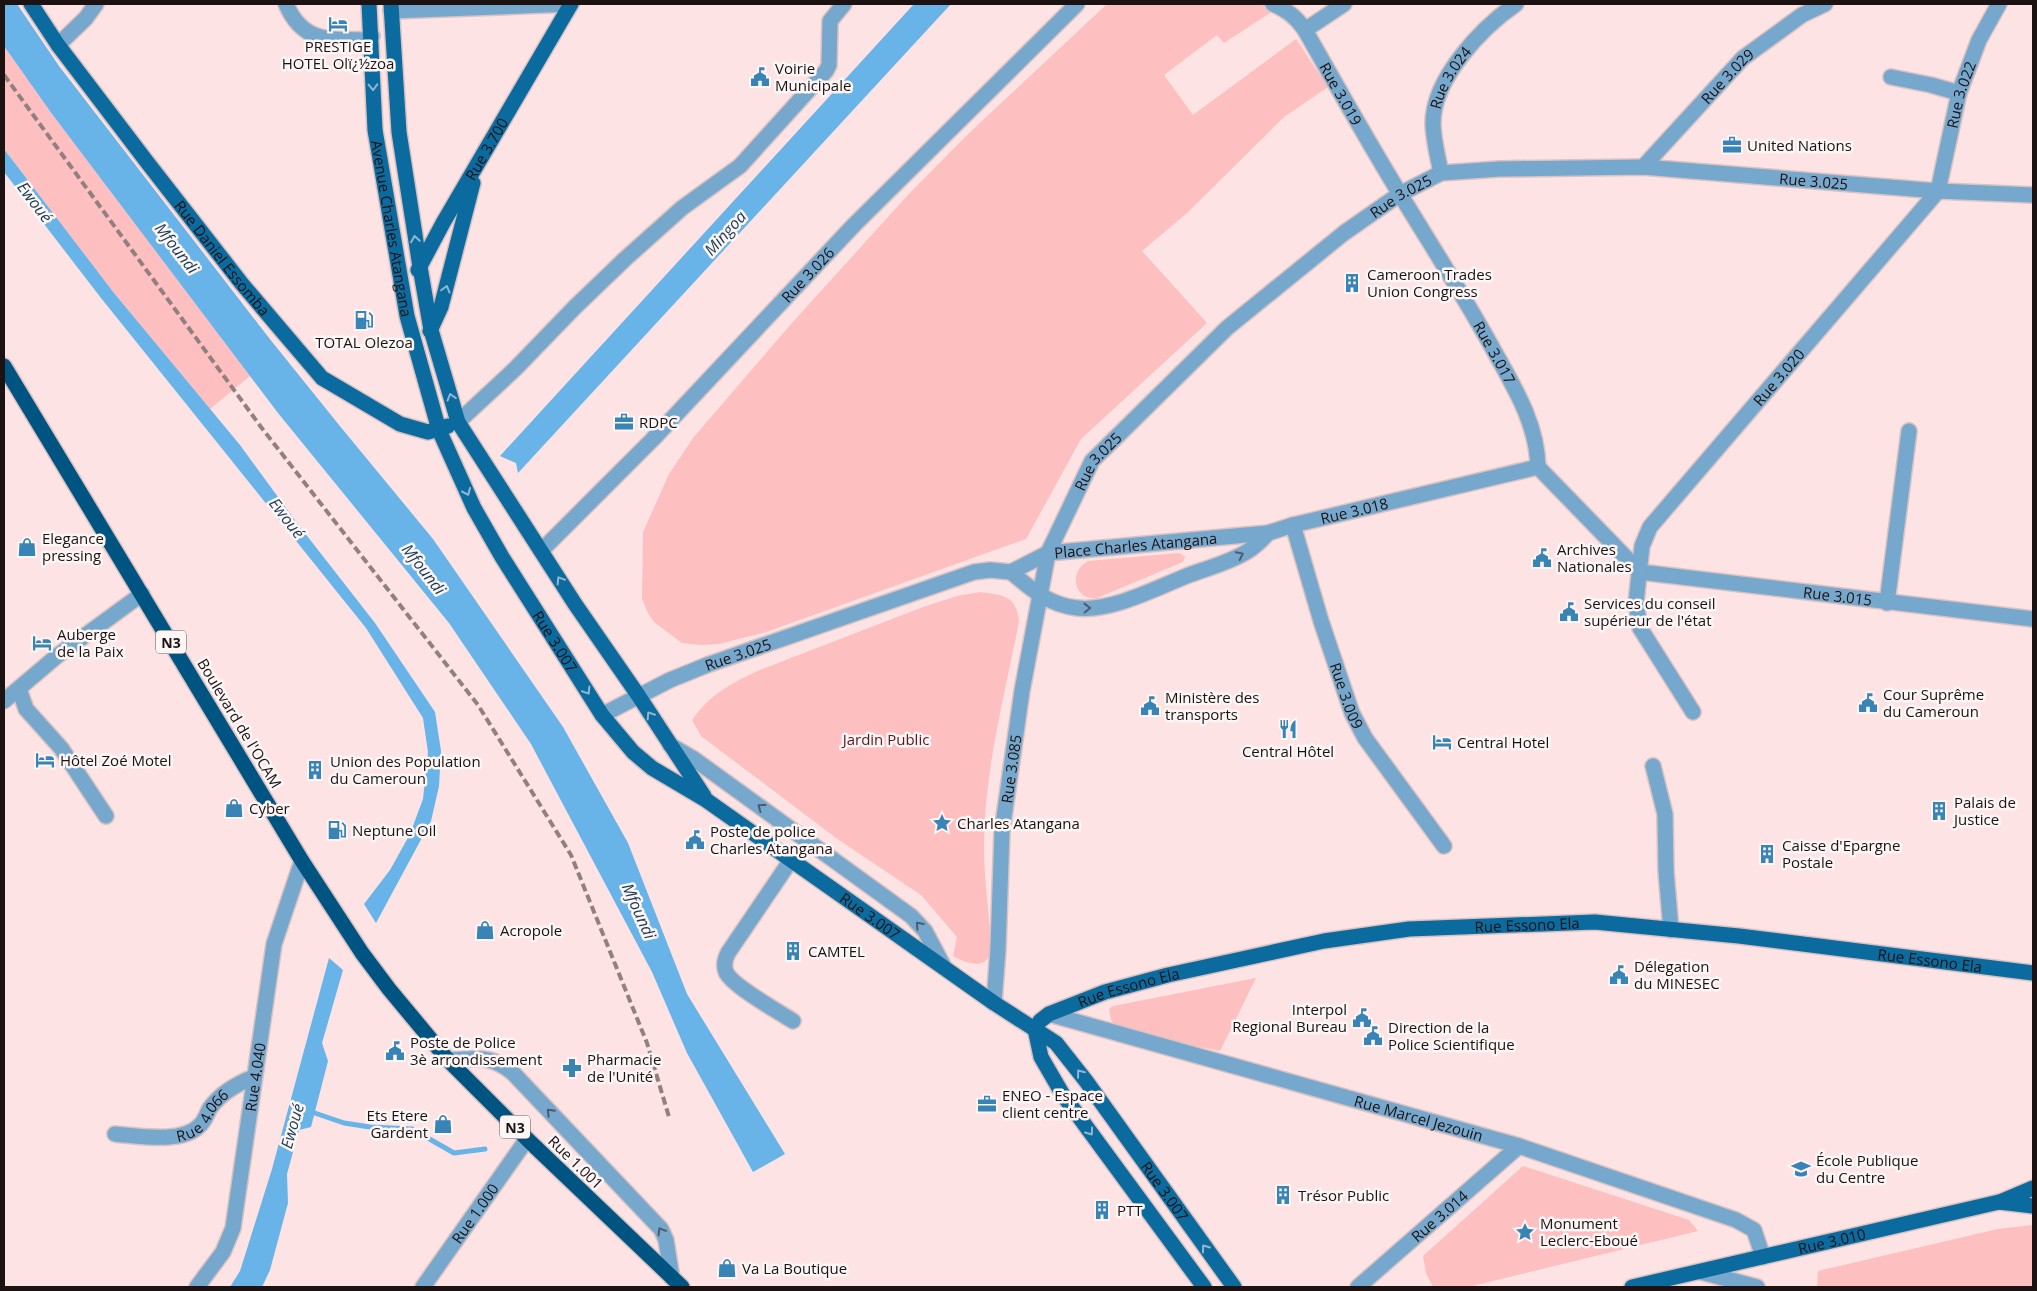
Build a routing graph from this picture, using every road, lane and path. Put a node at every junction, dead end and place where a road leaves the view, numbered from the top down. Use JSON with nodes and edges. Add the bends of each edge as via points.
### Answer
{"nodes":[{"id":1,"x":31,"y":4,"type":"edge"},
{"id":2,"x":96,"y":4,"type":"edge"},
{"id":3,"x":286,"y":4,"type":"edge"},
{"id":4,"x":369,"y":4,"type":"edge"},
{"id":5,"x":571,"y":4,"type":"edge"},
{"id":6,"x":844,"y":4,"type":"edge"},
{"id":7,"x":1077,"y":4,"type":"edge"},
{"id":8,"x":1273,"y":4,"type":"edge"},
{"id":9,"x":1344,"y":4,"type":"edge"},
{"id":10,"x":1516,"y":4,"type":"edge"},
{"id":11,"x":1825,"y":4,"type":"edge"},
{"id":12,"x":1999,"y":4,"type":"edge"},
{"id":13,"x":391,"y":8,"type":"edge"},
{"id":14,"x":1305,"y":30,"type":"junction"},
{"id":15,"x":372,"y":36,"type":"junction"},
{"id":16,"x":58,"y":45,"type":"junction"},
{"id":17,"x":1891,"y":78,"type":"dead end"},
{"id":18,"x":1959,"y":93,"type":"junction"},
{"id":19,"x":477,"y":166,"type":"junction"},
{"id":20,"x":1643,"y":167,"type":"junction"},
{"id":21,"x":1441,"y":173,"type":"junction"},
{"id":22,"x":1938,"y":191,"type":"junction"},
{"id":23,"x":1400,"y":194,"type":"junction"},
{"id":24,"x":2033,"y":195,"type":"edge"},
{"id":25,"x":420,"y":267,"type":"junction"},
{"id":26,"x":402,"y":294,"type":"junction"},
{"id":27,"x":431,"y":330,"type":"junction"},
{"id":28,"x":414,"y":346,"type":"junction"},
{"id":29,"x":4,"y":366,"type":"edge"},
{"id":30,"x":462,"y":419,"type":"junction"},
{"id":31,"x":439,"y":430,"type":"junction"},
{"id":32,"x":1909,"y":431,"type":"dead end"},
{"id":33,"x":470,"y":442,"type":"joint"},
{"id":34,"x":446,"y":447,"type":"joint"},
{"id":35,"x":1538,"y":468,"type":"junction"},
{"id":36,"x":1293,"y":525,"type":"junction"},
{"id":37,"x":1268,"y":532,"type":"junction"},
{"id":38,"x":541,"y":551,"type":"junction"},
{"id":39,"x":1048,"y":553,"type":"junction"},
{"id":40,"x":1011,"y":572,"type":"junction"},
{"id":41,"x":1640,"y":572,"type":"junction"},
{"id":42,"x":142,"y":594,"type":"junction"},
{"id":43,"x":1041,"y":596,"type":"junction"},
{"id":44,"x":1887,"y":603,"type":"junction"},
{"id":45,"x":2033,"y":619,"type":"edge"},
{"id":46,"x":19,"y":689,"type":"junction"},
{"id":47,"x":638,"y":695,"type":"junction"},
{"id":48,"x":4,"y":701,"type":"edge"},
{"id":49,"x":1693,"y":712,"type":"dead end"},
{"id":50,"x":602,"y":715,"type":"junction"},
{"id":51,"x":670,"y":745,"type":"junction"},
{"id":52,"x":1653,"y":766,"type":"dead end"},
{"id":53,"x":706,"y":800,"type":"junction"},
{"id":54,"x":106,"y":816,"type":"dead end"},
{"id":55,"x":1444,"y":846,"type":"dead end"},
{"id":56,"x":792,"y":860,"type":"junction"},
{"id":57,"x":302,"y":861,"type":"junction"},
{"id":58,"x":338,"y":917,"type":"joint"},
{"id":59,"x":1671,"y":930,"type":"junction"},
{"id":60,"x":944,"y":967,"type":"junction"},
{"id":61,"x":2033,"y":973,"type":"edge"},
{"id":62,"x":994,"y":1003,"type":"junction"},
{"id":63,"x":1049,"y":1014,"type":"junction"},
{"id":64,"x":793,"y":1021,"type":"dead end"},
{"id":65,"x":1035,"y":1029,"type":"junction"},
{"id":66,"x":448,"y":1060,"type":"junction"},
{"id":67,"x":254,"y":1077,"type":"junction"},
{"id":68,"x":115,"y":1134,"type":"dead end"},
{"id":69,"x":527,"y":1139,"type":"junction"},
{"id":70,"x":1519,"y":1146,"type":"junction"},
{"id":71,"x":2033,"y":1188,"type":"edge"},
{"id":72,"x":1999,"y":1202,"type":"junction"},
{"id":73,"x":2033,"y":1206,"type":"edge"},
{"id":74,"x":1763,"y":1257,"type":"junction"},
{"id":75,"x":1701,"y":1272,"type":"junction"},
{"id":76,"x":677,"y":1282,"type":"edge"},
{"id":77,"x":197,"y":1287,"type":"edge"},
{"id":78,"x":423,"y":1287,"type":"edge"},
{"id":79,"x":1204,"y":1287,"type":"edge"},
{"id":80,"x":1234,"y":1287,"type":"edge"},
{"id":81,"x":1358,"y":1287,"type":"edge"},
{"id":82,"x":1632,"y":1287,"type":"edge"},
{"id":83,"x":1757,"y":1287,"type":"edge"}],
"edges":[{"from":1,"to":16,"type":"main road","name":"Rue Daniel Essomba"},
{"from":2,"to":16,"type":"street"},
{"from":3,"to":15,"type":"street","via":[[306,32],[313,35],[368,40]]},
{"from":4,"to":15,"type":"main road","name":"Avenue Charles Atangana"},
{"from":5,"to":13,"type":"street"},
{"from":5,"to":19,"type":"main road","name":"Rue 3.700"},
{"from":6,"to":30,"type":"street","via":[[830,21],[829,65],[826,71],[740,166],[682,208],[625,259]]},
{"from":7,"to":38,"type":"street","name":"Rue 3.026","via":[[854,225],[652,440]]},
{"from":8,"to":14,"type":"street","name":"Rue 3.019","via":[[1285,9]]},
{"from":9,"to":14,"type":"street"},
{"from":10,"to":21,"type":"street","name":"Rue 3.024","via":[[1502,13],[1465,49],[1440,91],[1433,123]]},
{"from":11,"to":20,"type":"street","name":"Rue 3.029","via":[[1802,15],[1743,58]]},
{"from":12,"to":18,"type":"street","name":"Rue 3.022","via":[[1979,40]]},
{"from":25,"to":13,"type":"main road","name":"Avenue Charles Atangana","one_way":true,"via":[[399,132]]},
{"from":14,"to":23,"type":"street","name":"Rue 3.019"},
{"from":15,"to":26,"type":"main road","name":"Avenue Charles Atangana","one_way":true,"via":[[375,130]]},
{"from":16,"to":31,"type":"main road","name":"Rue Daniel Essomba","via":[[242,284],[322,378],[400,424],[428,432]]},
{"from":17,"to":18,"type":"street","via":[[1931,84]]},
{"from":18,"to":22,"type":"street","name":"Rue 3.022"},
{"from":19,"to":25,"type":"main road","name":"Rue 3.700"},
{"from":27,"to":19,"type":"main road","one_way":true,"via":[[441,307]]},
{"from":20,"to":21,"type":"street","name":"Rue 3.025"},
{"from":20,"to":22,"type":"street","name":"Rue 3.025"},
{"from":21,"to":23,"type":"street","name":"Rue 3.025"},
{"from":22,"to":24,"type":"street","name":"Rue 3.025"},
{"from":22,"to":41,"type":"street","name":"Rue 3.020","via":[[1650,527],[1642,546]]},
{"from":23,"to":35,"type":"street","name":"Rue 3.017","via":[[1471,309],[1522,402],[1538,448]]},
{"from":23,"to":39,"type":"street","name":"Rue 3.025","via":[[1329,244],[1227,328],[1092,461]]},
{"from":25,"to":26,"type":"main road","name":"Rue 3.700"},
{"from":25,"to":27,"type":"main road","name":"Avenue Charles Atangana"},
{"from":26,"to":28,"type":"main road","name":"Avenue Charles Atangana"},
{"from":27,"to":28,"type":"main road"},
{"from":30,"to":27,"type":"main road","name":"Avenue Charles Atangana","one_way":true},
{"from":28,"to":31,"type":"main road","name":"Avenue Charles Atangana"},
{"from":29,"to":42,"type":"highway","name":"Boulevard de l'OCAM","number":"N3"},
{"from":30,"to":31,"type":"main road","name":"Rue Daniel Essomba"},
{"from":30,"to":33,"type":"main road","name":"Avenue Charles Atangana"},
{"from":31,"to":34,"type":"main road","name":"Avenue Charles Atangana"},
{"from":32,"to":44,"type":"street"},
{"from":33,"to":38,"type":"main road","name":"Rue 3.007"},
{"from":34,"to":50,"type":"main road","name":"Rue 3.007","one_way":true,"via":[[474,508]]},
{"from":35,"to":36,"type":"street","name":"Rue 3.018"},
{"from":35,"to":41,"type":"street"},
{"from":36,"to":37,"type":"street","name":"Rue 3.018"},
{"from":36,"to":55,"type":"street","name":"Rue 3.009","via":[[1352,712],[1370,745]]},
{"from":37,"to":39,"type":"street","name":"Place Charles Atangana"},
{"from":43,"to":37,"type":"street","name":"Rue 3.018","one_way":true,"via":[[1075,608],[1105,606],[1233,558],[1260,542]]},
{"from":47,"to":38,"type":"main road","name":"Rue 3.007","one_way":true},
{"from":39,"to":40,"type":"street"},
{"from":39,"to":43,"type":"street","name":"Place Charles Atangana"},
{"from":40,"to":43,"type":"street"},
{"from":40,"to":47,"type":"street","name":"Rue 3.025","via":[[974,572],[716,662]]},
{"from":41,"to":44,"type":"street","name":"Rue 3.015"},
{"from":41,"to":49,"type":"street","via":[[1636,603],[1640,628]]},
{"from":42,"to":46,"type":"street","via":[[57,656]]},
{"from":42,"to":57,"type":"highway","name":"Boulevard de l'OCAM","number":"N3"},
{"from":43,"to":62,"type":"street","name":"Rue 3.085","via":[[1022,691],[1002,831]]},
{"from":44,"to":45,"type":"street","name":"Rue 3.015"},
{"from":46,"to":48,"type":"street"},
{"from":46,"to":54,"type":"street","via":[[26,709],[61,748]]},
{"from":47,"to":50,"type":"street","name":"Rue 3.025"},
{"from":51,"to":47,"type":"main road","name":"Rue 3.007","one_way":true},
{"from":50,"to":53,"type":"main road","name":"Rue 3.007","via":[[633,752],[652,768]]},
{"from":51,"to":53,"type":"main road","name":"Rue 3.007"},
{"from":60,"to":51,"type":"street","one_way":true,"via":[[925,931],[911,916]]},
{"from":52,"to":59,"type":"street","via":[[1666,814]]},
{"from":53,"to":56,"type":"main road","name":"Rue 3.007"},
{"from":56,"to":60,"type":"main road","name":"Rue 3.007"},
{"from":56,"to":64,"type":"street","via":[[728,952],[724,964],[726,974],[750,994]]},
{"from":57,"to":58,"type":"highway","name":"Boulevard de l'OCAM","number":"N3"},
{"from":57,"to":67,"type":"street","name":"Rue 4.040","via":[[274,944]]},
{"from":58,"to":66,"type":"highway","name":"Rue 1.001","number":"N3","via":[[388,989]]},
{"from":59,"to":61,"type":"main road","name":"Rue Essono Ela"},
{"from":59,"to":63,"type":"main road","name":"Rue Essono Ela","via":[[1595,922],[1408,928],[1324,941],[1168,975],[1105,992]]},
{"from":60,"to":62,"type":"main road","name":"Rue 3.007"},
{"from":62,"to":65,"type":"main road","name":"Rue 3.007"},
{"from":63,"to":65,"type":"main road","name":"Rue Essono Ela"},
{"from":63,"to":70,"type":"street","name":"Rue Marcel Jezouin"},
{"from":65,"to":79,"type":"main road","name":"Rue 3.007","one_way":true,"via":[[1041,1057],[1063,1095]]},
{"from":80,"to":65,"type":"main road","name":"Rue 3.007","one_way":true,"via":[[1086,1081],[1056,1043]]},
{"from":66,"to":69,"type":"highway","name":"Rue 1.001","number":"N3"},
{"from":76,"to":66,"type":"street","one_way":true,"via":[[661,1229],[513,1074],[502,1064],[487,1059]]},
{"from":67,"to":68,"type":"street","name":"Rue 4.066","via":[[226,1092],[200,1125],[185,1135]]},
{"from":67,"to":77,"type":"street","name":"Rue 4.040","via":[[233,1228],[223,1252]]},
{"from":69,"to":76,"type":"highway","name":"Rue 1.001","number":"N3"},
{"from":69,"to":78,"type":"street","name":"Rue 1.000"},
{"from":70,"to":74,"type":"street","name":"Rue Marcel Jezouin","via":[[1736,1220],[1754,1230]]},
{"from":70,"to":81,"type":"street","name":"Rue 3.014"},
{"from":71,"to":72,"type":"main road"},
{"from":72,"to":73,"type":"main road","name":"Rue 3.010"},
{"from":72,"to":74,"type":"main road","name":"Rue 3.010"},
{"from":74,"to":75,"type":"main road","name":"Rue 3.010"},
{"from":75,"to":82,"type":"main road","name":"Rue 3.010"},
{"from":75,"to":83,"type":"street"}]}
